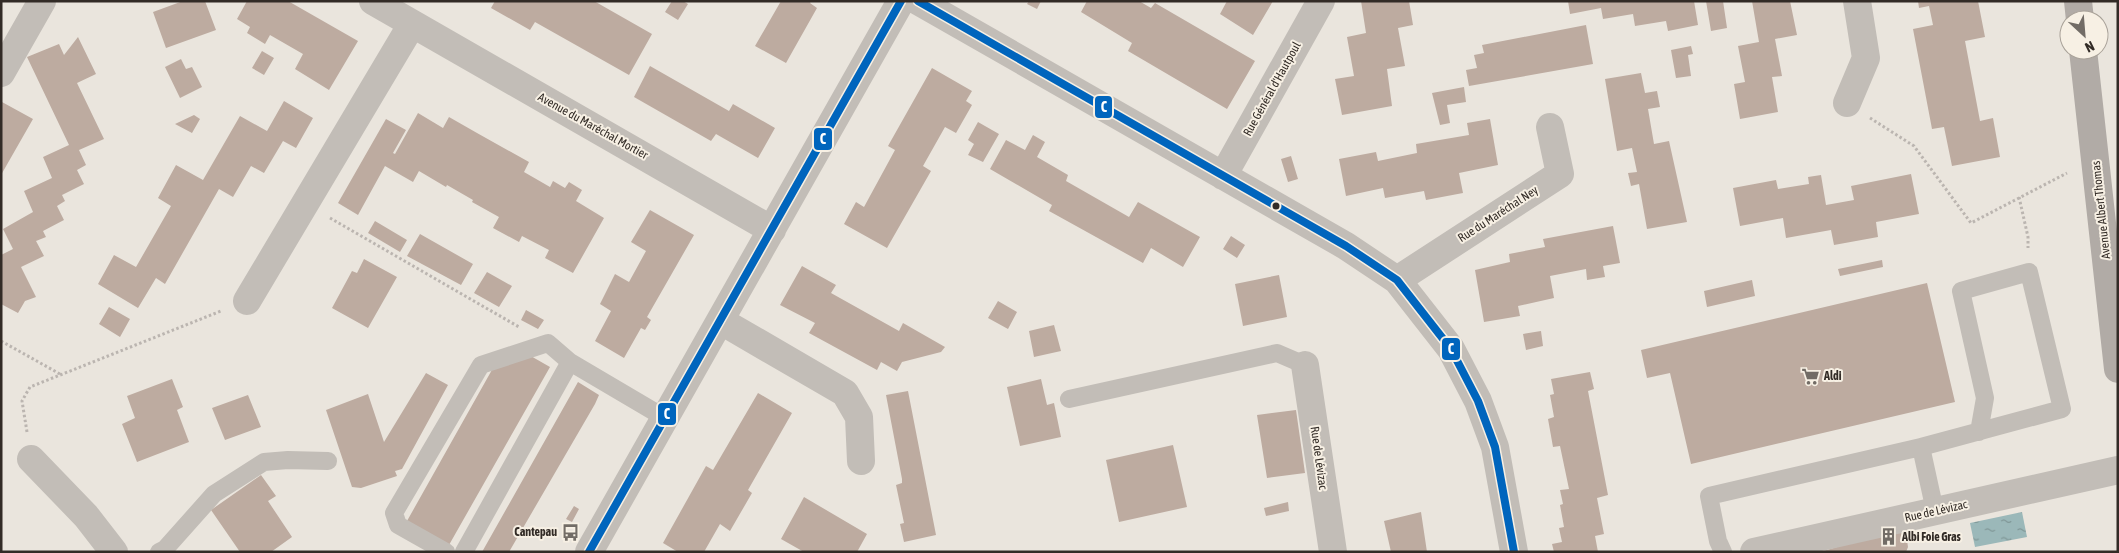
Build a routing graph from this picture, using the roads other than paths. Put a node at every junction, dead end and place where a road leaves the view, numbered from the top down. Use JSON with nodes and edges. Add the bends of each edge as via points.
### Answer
{"nodes":[{"id":1,"x":42,"y":1,"type":"edge"},
{"id":2,"x":373,"y":1,"type":"edge"},
{"id":3,"x":902,"y":1,"type":"edge"},
{"id":4,"x":918,"y":1,"type":"edge"},
{"id":5,"x":1321,"y":1,"type":"edge"},
{"id":6,"x":1858,"y":1,"type":"edge"},
{"id":7,"x":412,"y":24,"type":"junction"},
{"id":8,"x":2084,"y":60,"type":"edge"},
{"id":9,"x":1,"y":73,"type":"edge"},
{"id":10,"x":1848,"y":103,"type":"road end"},
{"id":11,"x":1550,"y":127,"type":"dead end"},
{"id":12,"x":1223,"y":176,"type":"junction"},
{"id":13,"x":772,"y":230,"type":"junction"},
{"id":14,"x":1397,"y":280,"type":"junction"},
{"id":15,"x":247,"y":301,"type":"road end"},
{"id":16,"x":721,"y":322,"type":"junction"},
{"id":17,"x":570,"y":362,"type":"junction"},
{"id":18,"x":1305,"y":365,"type":"joint"},
{"id":19,"x":2118,"y":369,"type":"edge"},
{"id":20,"x":1069,"y":399,"type":"dead end"},
{"id":21,"x":665,"y":418,"type":"junction"},
{"id":22,"x":1979,"y":432,"type":"junction"},
{"id":23,"x":1921,"y":447,"type":"junction"},
{"id":24,"x":30,"y":459,"type":"road end"},
{"id":25,"x":328,"y":461,"type":"dead end"},
{"id":26,"x":860,"y":461,"type":"dead end"},
{"id":27,"x":2118,"y":470,"type":"edge"},
{"id":28,"x":1936,"y":511,"type":"junction"},
{"id":29,"x":114,"y":552,"type":"edge"},
{"id":30,"x":160,"y":552,"type":"edge"},
{"id":31,"x":446,"y":552,"type":"edge"},
{"id":32,"x":464,"y":552,"type":"edge"},
{"id":33,"x":589,"y":552,"type":"edge"},
{"id":34,"x":1332,"y":552,"type":"edge"},
{"id":35,"x":1514,"y":552,"type":"edge"},
{"id":36,"x":1723,"y":552,"type":"edge"},
{"id":37,"x":1754,"y":552,"type":"edge"}],
"edges":[{"from":1,"to":9,"type":"street"},
{"from":2,"to":7,"type":"street","name":"Avenue du Maréchal Mortier"},
{"from":3,"to":13,"type":"street"},
{"from":4,"to":12,"type":"street"},
{"from":5,"to":12,"type":"street","name":"Rue Général d'Hautpoul"},
{"from":6,"to":10,"type":"street","via":[[1866,58]]},
{"from":7,"to":13,"type":"street","name":"Avenue du Maréchal Mortier"},
{"from":7,"to":15,"type":"street"},
{"from":8,"to":19,"type":"main road","name":"Avenue Albert Thomas"},
{"from":11,"to":14,"type":"street","name":"Rue du Maréchal Ney","via":[[1560,174]]},
{"from":12,"to":14,"type":"street","via":[[1346,246]]},
{"from":13,"to":16,"type":"street"},
{"from":14,"to":35,"type":"street","via":[[1451,349],[1478,401],[1495,447]]},
{"from":16,"to":21,"type":"street"},
{"from":16,"to":26,"type":"street","via":[[845,393],[859,417]]},
{"from":17,"to":21,"type":"lane"},
{"from":17,"to":31,"type":"lane","via":[[548,343],[481,364],[394,513],[398,525]]},
{"from":17,"to":32,"type":"lane"},
{"from":18,"to":20,"type":"lane","via":[[1277,353]]},
{"from":18,"to":34,"type":"street","name":"Rue de Lévizac"},
{"from":21,"to":33,"type":"street"},
{"from":22,"to":22,"type":"lane","via":[[2062,409],[2029,272],[1961,292],[1985,398]]},
{"from":22,"to":23,"type":"lane"},
{"from":23,"to":28,"type":"lane"},
{"from":23,"to":36,"type":"lane","via":[[1709,496]]},
{"from":24,"to":29,"type":"street","via":[[86,516]]},
{"from":25,"to":30,"type":"lane","via":[[264,462],[214,494]]},
{"from":27,"to":28,"type":"street","name":"Rue de Lévizac"},
{"from":28,"to":37,"type":"street","name":"Rue de Lévizac"}]}
